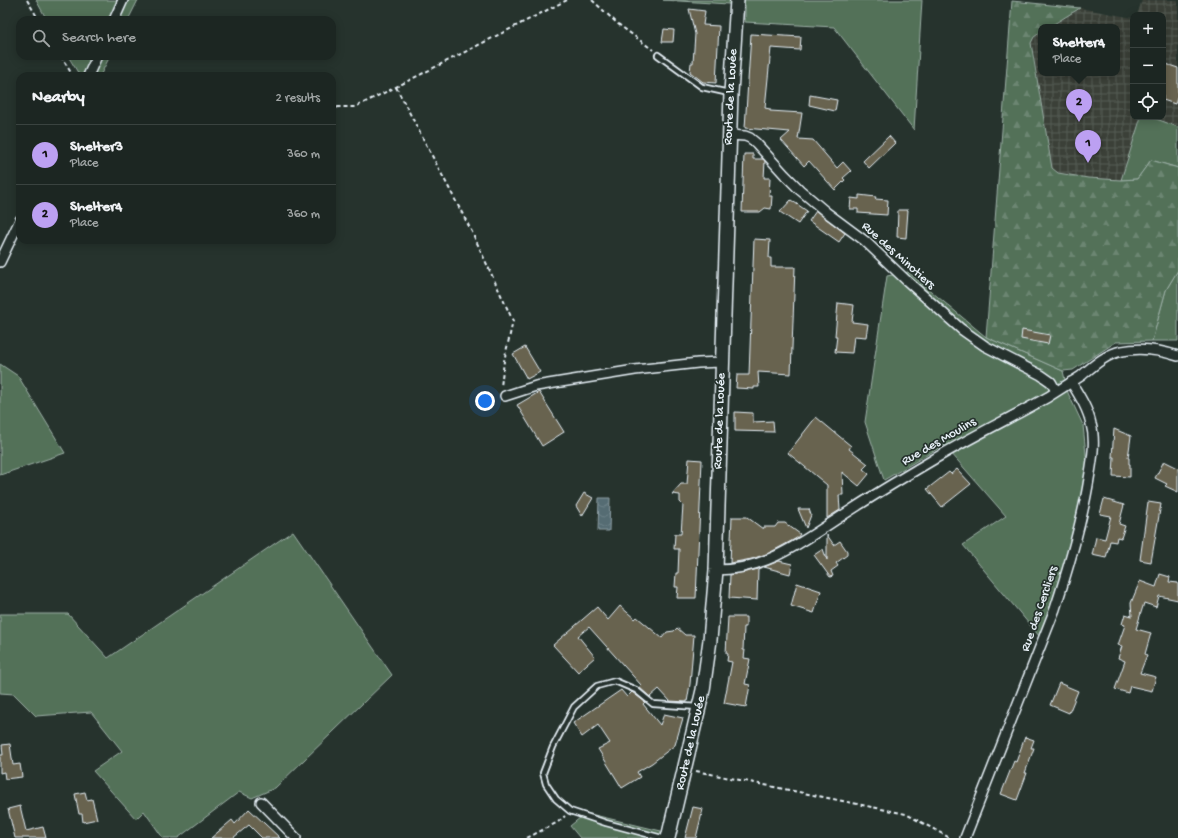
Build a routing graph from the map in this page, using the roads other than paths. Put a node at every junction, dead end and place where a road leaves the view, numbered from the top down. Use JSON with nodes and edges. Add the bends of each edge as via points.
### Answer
{"nodes":[{"id":1,"x":123,"y":0,"type":"edge"},
{"id":2,"x":737,"y":0,"type":"edge"},
{"id":3,"x":116,"y":16,"type":"edge"},
{"id":4,"x":658,"y":55,"type":"road end"},
{"id":5,"x":95,"y":60,"type":"edge"},
{"id":6,"x":90,"y":72,"type":"edge"},
{"id":7,"x":731,"y":93,"type":"junction"},
{"id":8,"x":729,"y":135,"type":"junction"},
{"id":9,"x":16,"y":228,"type":"edge"},
{"id":10,"x":0,"y":262,"type":"edge"},
{"id":11,"x":1178,"y":356,"type":"edge"},
{"id":12,"x":722,"y":362,"type":"junction"},
{"id":13,"x":1071,"y":382,"type":"junction"},
{"id":14,"x":1056,"y":391,"type":"junction"},
{"id":15,"x":506,"y":396,"type":"road end"},
{"id":16,"x":716,"y":570,"type":"junction"},
{"id":17,"x":699,"y":707,"type":"junction"},
{"id":18,"x":260,"y":802,"type":"dead end"},
{"id":19,"x":296,"y":838,"type":"edge"},
{"id":20,"x":662,"y":838,"type":"edge"},
{"id":21,"x":668,"y":838,"type":"edge"},
{"id":22,"x":965,"y":838,"type":"edge"}],
"edges":[{"from":1,"to":3,"type":"street"},
{"from":2,"to":7,"type":"main road","name":"Route de la Louée"},
{"from":4,"to":7,"type":"lane","via":[[702,87]]},
{"from":5,"to":6,"type":"street"},
{"from":7,"to":8,"type":"main road","name":"Route de la Louée"},
{"from":8,"to":12,"type":"main road","name":"Route de la Louée"},
{"from":8,"to":14,"type":"street","name":"Rue des Minotiers","via":[[750,138],[800,190],[865,241],[961,329],[985,346],[1051,382]]},
{"from":9,"to":10,"type":"street"},
{"from":11,"to":13,"type":"street","name":"Rue des Moulins","via":[[1152,350],[1120,351],[1106,357]]},
{"from":12,"to":15,"type":"street","via":[[635,370],[536,386]]},
{"from":12,"to":16,"type":"main road","name":"Route de la Louée"},
{"from":13,"to":14,"type":"street","name":"Rue des Moulins"},
{"from":13,"to":22,"type":"street","name":"Rue des Cercliers","via":[[1085,407],[1094,439],[1082,516],[1055,609]]},
{"from":14,"to":16,"type":"street","name":"Rue des Moulins","via":[[932,460],[790,550],[742,568]]},
{"from":16,"to":17,"type":"main road","name":"Route de la Louée","via":[[710,640]]},
{"from":17,"to":20,"type":"lane","via":[[653,704],[636,690],[615,681],[597,686],[574,707],[553,747],[543,773],[546,784],[556,799],[570,811]]},
{"from":17,"to":21,"type":"main road","name":"Route de la Louée"},
{"from":18,"to":19,"type":"street"}]}
